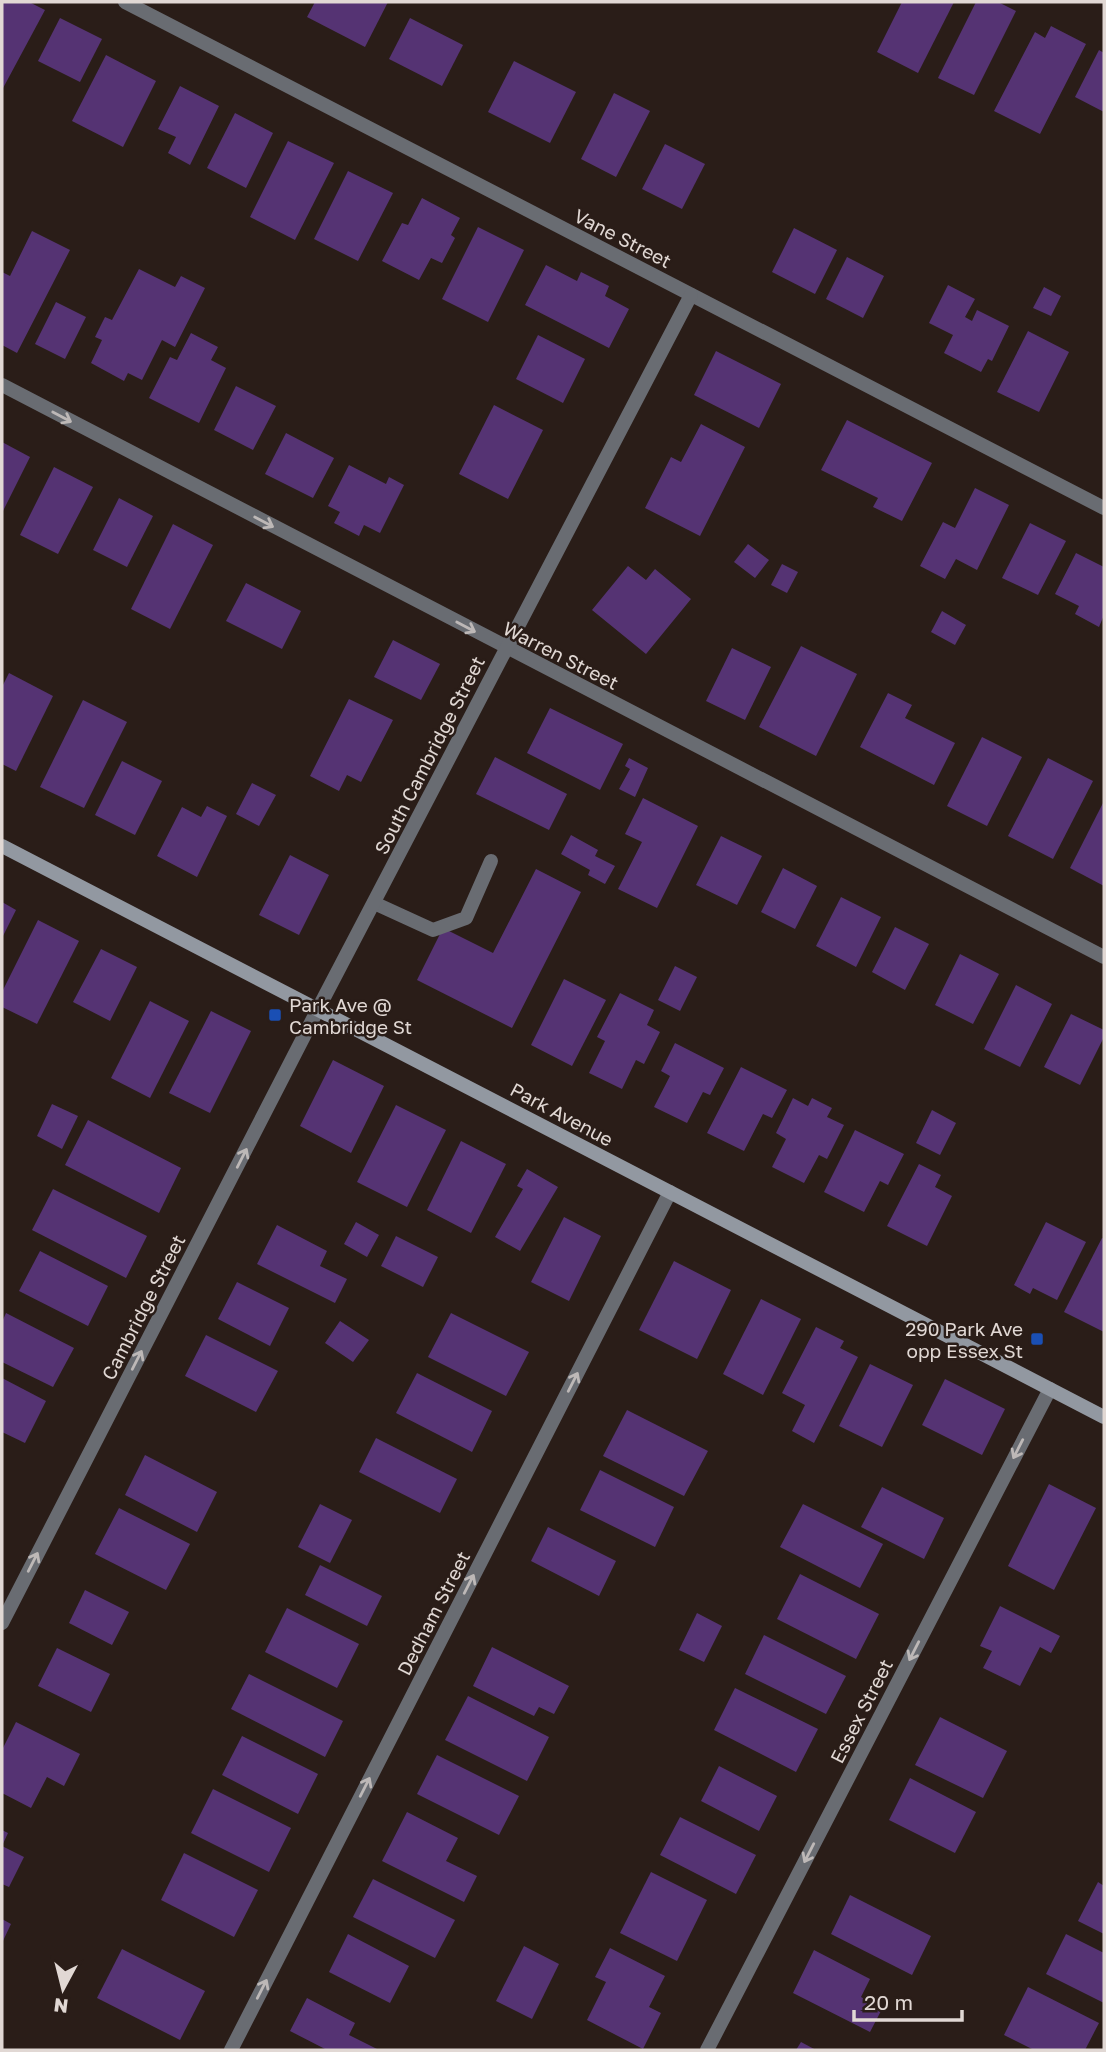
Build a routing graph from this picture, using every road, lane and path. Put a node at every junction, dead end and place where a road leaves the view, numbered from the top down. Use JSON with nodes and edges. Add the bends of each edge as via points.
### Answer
{"nodes":[{"id":1,"x":125,"y":2,"type":"edge"},
{"id":2,"x":691,"y":295,"type":"junction"},
{"id":3,"x":2,"y":386,"type":"edge"},
{"id":4,"x":1104,"y":508,"type":"edge"},
{"id":5,"x":506,"y":648,"type":"junction"},
{"id":6,"x":2,"y":846,"type":"edge"},
{"id":7,"x":491,"y":861,"type":"dead end"},
{"id":8,"x":374,"y":903,"type":"junction"},
{"id":9,"x":1104,"y":957,"type":"edge"},
{"id":10,"x":318,"y":1009,"type":"junction"},
{"id":11,"x":670,"y":1192,"type":"junction"},
{"id":12,"x":1049,"y":1389,"type":"junction"},
{"id":13,"x":1104,"y":1417,"type":"edge"},
{"id":14,"x":2,"y":1623,"type":"edge"},
{"id":15,"x":230,"y":2050,"type":"edge"},
{"id":16,"x":707,"y":2050,"type":"edge"}],
"edges":[{"from":1,"to":2,"type":"street","name":"Vane Street"},
{"from":2,"to":4,"type":"street","name":"Vane Street"},
{"from":2,"to":5,"type":"street","name":"South Cambridge Street"},
{"from":3,"to":5,"type":"street","name":"Warren Street","one_way":true},
{"from":5,"to":8,"type":"street","name":"South Cambridge Street"},
{"from":5,"to":9,"type":"street","name":"Warren Street"},
{"from":6,"to":10,"type":"main road","name":"Park Avenue"},
{"from":7,"to":8,"type":"street","via":[[466,918],[433,930]]},
{"from":8,"to":10,"type":"street","name":"South Cambridge Street"},
{"from":10,"to":11,"type":"main road","name":"Park Avenue"},
{"from":14,"to":10,"type":"street","name":"Cambridge Street","one_way":true},
{"from":11,"to":12,"type":"main road","name":"Park Avenue"},
{"from":15,"to":11,"type":"street","name":"Dedham Street","one_way":true},
{"from":12,"to":13,"type":"main road","name":"Park Avenue"},
{"from":12,"to":16,"type":"street","name":"Essex Street","one_way":true}]}
